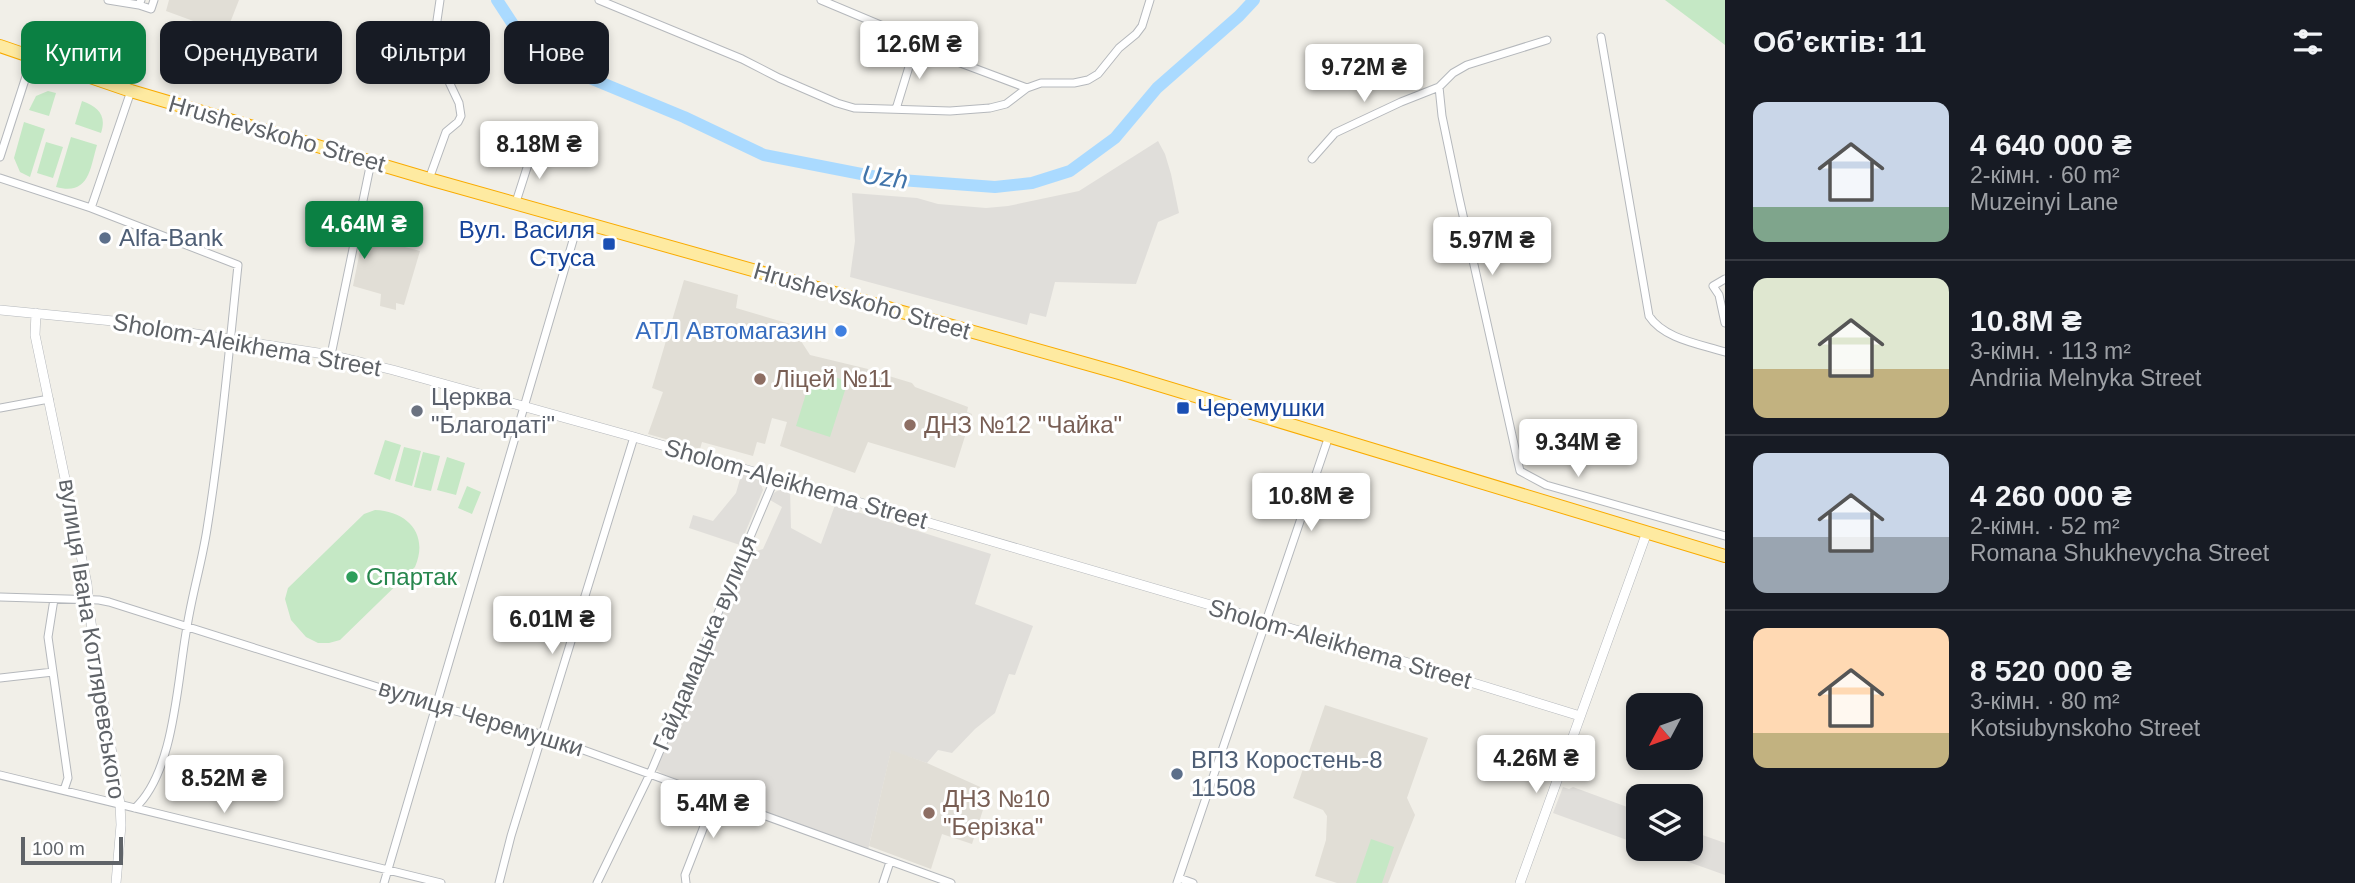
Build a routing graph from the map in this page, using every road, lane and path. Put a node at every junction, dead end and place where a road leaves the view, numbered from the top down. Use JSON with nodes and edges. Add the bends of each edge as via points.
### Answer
{"nodes":[{"id":1,"x":108,"y":0,"type":"edge"},
{"id":2,"x":154,"y":0,"type":"edge"},
{"id":3,"x":440,"y":0,"type":"edge"},
{"id":4,"x":599,"y":0,"type":"edge"},
{"id":5,"x":821,"y":0,"type":"edge"},
{"id":6,"x":1150,"y":0,"type":"edge"},
{"id":7,"x":140,"y":3,"type":"edge"},
{"id":8,"x":1601,"y":37,"type":"dead end"},
{"id":9,"x":1547,"y":40,"type":"dead end"},
{"id":10,"x":916,"y":44,"type":"junction"},
{"id":11,"x":0,"y":46,"type":"edge"},
{"id":12,"x":21,"y":54,"type":"edge"},
{"id":13,"x":24,"y":84,"type":"edge"},
{"id":14,"x":110,"y":84,"type":"edge"},
{"id":15,"x":1439,"y":87,"type":"junction"},
{"id":16,"x":1027,"y":88,"type":"junction"},
{"id":17,"x":131,"y":91,"type":"junction"},
{"id":18,"x":896,"y":109,"type":"junction"},
{"id":19,"x":531,"y":152,"type":"dead end"},
{"id":20,"x":0,"y":157,"type":"edge"},
{"id":21,"x":1312,"y":159,"type":"dead end"},
{"id":22,"x":371,"y":162,"type":"junction"},
{"id":23,"x":0,"y":178,"type":"edge"},
{"id":24,"x":429,"y":178,"type":"junction"},
{"id":25,"x":516,"y":202,"type":"junction"},
{"id":26,"x":90,"y":208,"type":"junction"},
{"id":27,"x":579,"y":220,"type":"junction"},
{"id":28,"x":1725,"y":279,"type":"edge"},
{"id":29,"x":0,"y":310,"type":"edge"},
{"id":30,"x":36,"y":313,"type":"junction"},
{"id":31,"x":1725,"y":323,"type":"edge"},
{"id":32,"x":230,"y":340,"type":"junction"},
{"id":33,"x":1725,"y":352,"type":"edge"},
{"id":34,"x":331,"y":355,"type":"junction"},
{"id":35,"x":49,"y":399,"type":"junction"},
{"id":36,"x":523,"y":405,"type":"junction"},
{"id":37,"x":0,"y":408,"type":"edge"},
{"id":38,"x":1329,"y":436,"type":"junction"},
{"id":39,"x":635,"y":437,"type":"junction"},
{"id":40,"x":775,"y":478,"type":"junction"},
{"id":41,"x":1627,"y":506,"type":"junction"},
{"id":42,"x":1621,"y":524,"type":"junction"},
{"id":43,"x":1647,"y":532,"type":"junction"},
{"id":44,"x":1725,"y":536,"type":"edge"},
{"id":45,"x":1725,"y":556,"type":"edge"},
{"id":46,"x":0,"y":597,"type":"edge"},
{"id":47,"x":54,"y":599,"type":"junction"},
{"id":48,"x":89,"y":599,"type":"junction"},
{"id":49,"x":1265,"y":621,"type":"junction"},
{"id":50,"x":187,"y":627,"type":"junction"},
{"id":51,"x":53,"y":672,"type":"junction"},
{"id":52,"x":0,"y":678,"type":"edge"},
{"id":53,"x":436,"y":706,"type":"junction"},
{"id":54,"x":1580,"y":716,"type":"junction"},
{"id":55,"x":542,"y":736,"type":"junction"},
{"id":56,"x":650,"y":774,"type":"junction"},
{"id":57,"x":0,"y":775,"type":"edge"},
{"id":58,"x":64,"y":790,"type":"junction"},
{"id":59,"x":715,"y":798,"type":"junction"},
{"id":60,"x":120,"y":804,"type":"junction"},
{"id":61,"x":135,"y":808,"type":"junction"},
{"id":62,"x":890,"y":862,"type":"junction"},
{"id":63,"x":387,"y":870,"type":"junction"},
{"id":64,"x":1178,"y":881,"type":"edge"},
{"id":65,"x":116,"y":883,"type":"edge"},
{"id":66,"x":384,"y":883,"type":"edge"},
{"id":67,"x":441,"y":883,"type":"edge"},
{"id":68,"x":499,"y":883,"type":"edge"},
{"id":69,"x":597,"y":883,"type":"edge"},
{"id":70,"x":686,"y":883,"type":"edge"},
{"id":71,"x":883,"y":883,"type":"edge"},
{"id":72,"x":951,"y":883,"type":"edge"},
{"id":73,"x":1193,"y":883,"type":"edge"},
{"id":74,"x":1520,"y":883,"type":"edge"}],
"edges":[{"from":1,"to":7,"type":"street"},
{"from":2,"to":7,"type":"street","via":[[151,9]]},
{"from":3,"to":24,"type":"street","via":[[433,48],[461,116],[446,132]]},
{"from":4,"to":18,"type":"street","via":[[837,103]]},
{"from":5,"to":10,"type":"street"},
{"from":6,"to":16,"type":"street","via":[[1142,26],[1098,74],[1082,81]]},
{"from":8,"to":33,"type":"street","via":[[1649,316],[1671,334]]},
{"from":9,"to":15,"type":"street","via":[[1467,65]]},
{"from":10,"to":16,"type":"street"},
{"from":10,"to":18,"type":"street"},
{"from":11,"to":12,"type":"highway","name":"Hrushevskoho Street"},
{"from":13,"to":20,"type":"street"},
{"from":14,"to":17,"type":"highway","name":"Hrushevskoho Street"},
{"from":15,"to":21,"type":"street","via":[[1335,132]]},
{"from":15,"to":41,"type":"street","via":[[1455,180],[1520,471],[1546,485]]},
{"from":16,"to":18,"type":"street","via":[[1006,104],[990,108]]},
{"from":17,"to":22,"type":"highway","name":"Hrushevskoho Street"},
{"from":17,"to":26,"type":"street"},
{"from":19,"to":25,"type":"street"},
{"from":22,"to":24,"type":"highway","name":"Hrushevskoho Street"},
{"from":22,"to":34,"type":"street"},
{"from":23,"to":26,"type":"street"},
{"from":24,"to":25,"type":"highway","name":"Hrushevskoho Street"},
{"from":25,"to":27,"type":"highway","name":"Hrushevskoho Street"},
{"from":26,"to":32,"type":"street","via":[[238,265]]},
{"from":27,"to":36,"type":"street"},
{"from":27,"to":38,"type":"highway","name":"Hrushevskoho Street"},
{"from":28,"to":31,"type":"street","via":[[1713,286]]},
{"from":29,"to":30,"type":"street","name":"Sholom-Aleikhema Street"},
{"from":30,"to":32,"type":"street","name":"Sholom-Aleikhema Street"},
{"from":30,"to":35,"type":"street","name":"вулиця Івана Котляревського","via":[[35,335]]},
{"from":32,"to":34,"type":"street","name":"Sholom-Aleikhema Street"},
{"from":32,"to":50,"type":"street","via":[[207,529]]},
{"from":34,"to":36,"type":"street","name":"Sholom-Aleikhema Street"},
{"from":35,"to":37,"type":"street"},
{"from":35,"to":48,"type":"street","name":"вулиця Івана Котляревського"},
{"from":36,"to":39,"type":"street","name":"Sholom-Aleikhema Street"},
{"from":36,"to":53,"type":"street"},
{"from":38,"to":42,"type":"highway","name":"Hrushevskoho Street"},
{"from":38,"to":49,"type":"street"},
{"from":39,"to":40,"type":"street","name":"Sholom-Aleikhema Street"},
{"from":39,"to":55,"type":"street"},
{"from":40,"to":49,"type":"street","name":"Sholom-Aleikhema Street"},
{"from":40,"to":56,"type":"street","name":"Гайдамацька вулиця"},
{"from":41,"to":42,"type":"street"},
{"from":41,"to":44,"type":"street"},
{"from":42,"to":43,"type":"highway","name":"Hrushevskoho Street"},
{"from":43,"to":45,"type":"highway","name":"Hrushevskoho Street"},
{"from":43,"to":54,"type":"street"},
{"from":46,"to":47,"type":"street","name":"вулиця Черемушки"},
{"from":47,"to":48,"type":"street","name":"вулиця Черемушки"},
{"from":47,"to":51,"type":"street","via":[[48,637]]},
{"from":48,"to":50,"type":"street","name":"вулиця Черемушки"},
{"from":48,"to":60,"type":"street","name":"вулиця Івана Котляревського"},
{"from":49,"to":54,"type":"street","name":"Sholom-Aleikhema Street"},
{"from":49,"to":64,"type":"street"},
{"from":50,"to":53,"type":"street","name":"вулиця Черемушки"},
{"from":50,"to":61,"type":"street","via":[[166,752],[153,785]]},
{"from":51,"to":52,"type":"street"},
{"from":51,"to":58,"type":"street","via":[[68,778]]},
{"from":53,"to":55,"type":"street","name":"вулиця Черемушки"},
{"from":53,"to":63,"type":"street"},
{"from":54,"to":74,"type":"street"},
{"from":55,"to":56,"type":"street","name":"вулиця Черемушки"},
{"from":55,"to":68,"type":"street"},
{"from":56,"to":59,"type":"street","name":"вулиця Черемушки"},
{"from":56,"to":69,"type":"street","name":"Гайдамацька вулиця"},
{"from":57,"to":58,"type":"street"},
{"from":58,"to":60,"type":"street"},
{"from":59,"to":62,"type":"street","name":"вулиця Черемушки"},
{"from":59,"to":70,"type":"street","via":[[685,875]]},
{"from":60,"to":61,"type":"street"},
{"from":60,"to":65,"type":"street","name":"вулиця Івана Котляревського"},
{"from":61,"to":63,"type":"street"},
{"from":62,"to":71,"type":"street"},
{"from":62,"to":72,"type":"street","name":"вулиця Черемушки"},
{"from":63,"to":66,"type":"street"},
{"from":63,"to":67,"type":"street"},
{"from":64,"to":73,"type":"street"}]}
